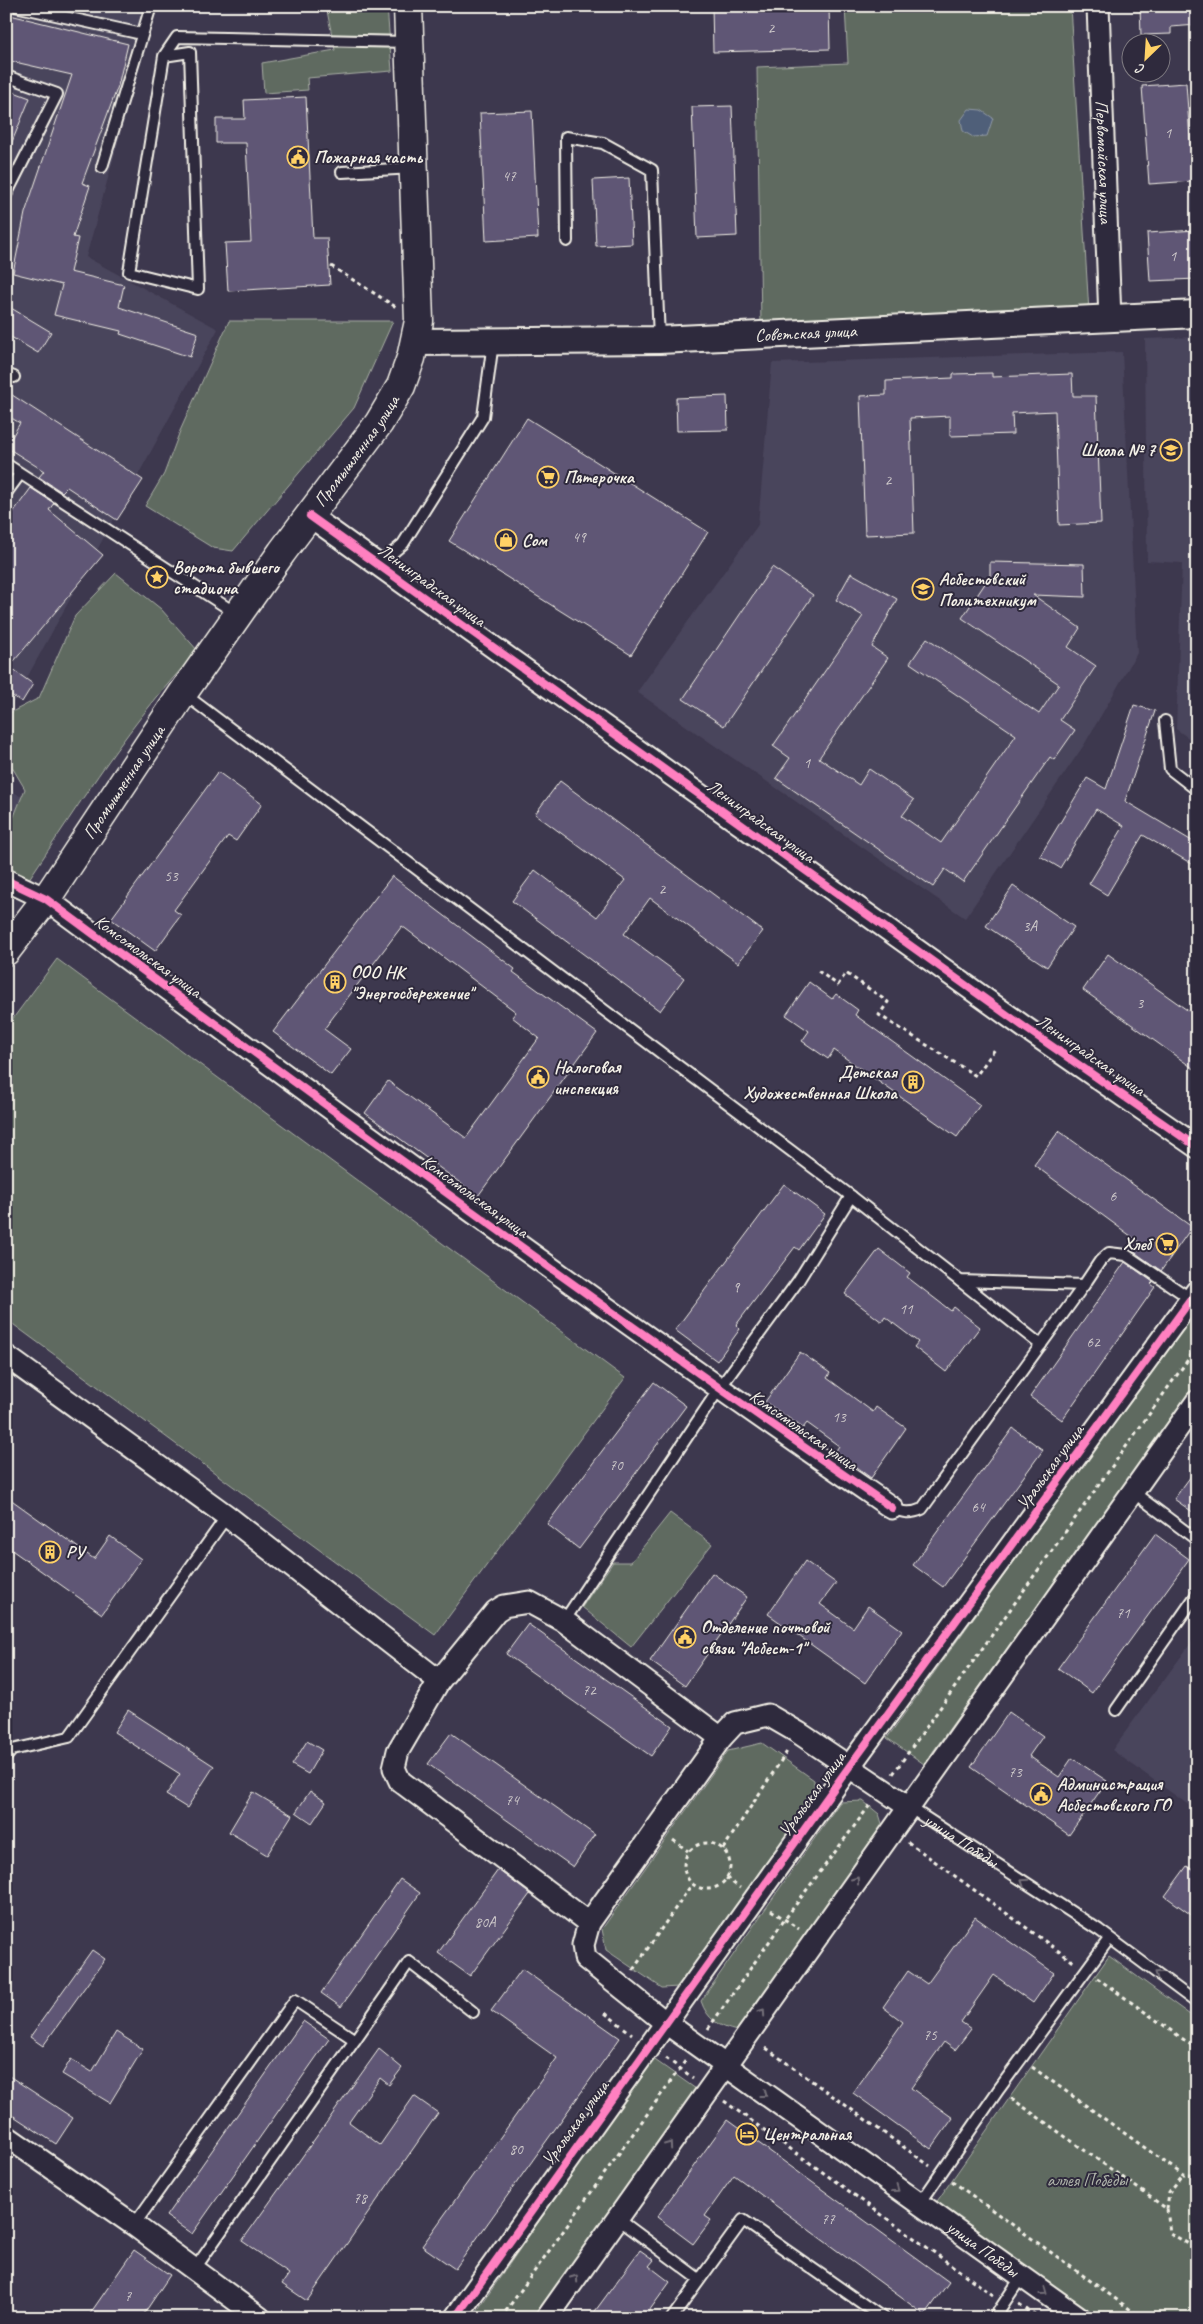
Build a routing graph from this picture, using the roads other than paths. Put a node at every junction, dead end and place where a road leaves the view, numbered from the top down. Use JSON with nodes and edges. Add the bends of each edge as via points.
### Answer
{"nodes":[{"id":1,"x":15,"y":6,"type":"edge"},
{"id":2,"x":150,"y":6,"type":"edge"},
{"id":3,"x":408,"y":6,"type":"edge"},
{"id":4,"x":1098,"y":6,"type":"edge"},
{"id":5,"x":142,"y":34,"type":"junction"},
{"id":6,"x":409,"y":42,"type":"junction"},
{"id":7,"x":164,"y":56,"type":"junction"},
{"id":8,"x":6,"y":76,"type":"edge"},
{"id":9,"x":102,"y":167,"type":"dead end"},
{"id":10,"x":414,"y":168,"type":"junction"},
{"id":11,"x":342,"y":172,"type":"dead end"},
{"id":12,"x":6,"y":195,"type":"edge"},
{"id":13,"x":567,"y":241,"type":"dead end"},
{"id":14,"x":1197,"y":314,"type":"edge"},
{"id":15,"x":1110,"y":319,"type":"junction"},
{"id":16,"x":417,"y":332,"type":"junction"},
{"id":17,"x":494,"y":340,"type":"junction"},
{"id":18,"x":658,"y":340,"type":"junction"},
{"id":19,"x":6,"y":464,"type":"edge"},
{"id":20,"x":20,"y":474,"type":"junction"},
{"id":21,"x":6,"y":493,"type":"edge"},
{"id":22,"x":310,"y":516,"type":"junction"},
{"id":23,"x":378,"y":565,"type":"junction"},
{"id":24,"x":238,"y":615,"type":"junction"},
{"id":25,"x":183,"y":693,"type":"junction"},
{"id":26,"x":1165,"y":721,"type":"dead end"},
{"id":27,"x":1197,"y":790,"type":"edge"},
{"id":28,"x":6,"y":880,"type":"edge"},
{"id":29,"x":46,"y":899,"type":"junction"},
{"id":30,"x":6,"y":951,"type":"edge"},
{"id":31,"x":1197,"y":1147,"type":"edge"},
{"id":32,"x":851,"y":1196,"type":"junction"},
{"id":33,"x":960,"y":1280,"type":"junction"},
{"id":34,"x":1084,"y":1285,"type":"junction"},
{"id":35,"x":1194,"y":1295,"type":"edge"},
{"id":36,"x":1041,"y":1345,"type":"junction"},
{"id":37,"x":6,"y":1356,"type":"edge"},
{"id":38,"x":719,"y":1389,"type":"junction"},
{"id":39,"x":1197,"y":1401,"type":"edge"},
{"id":40,"x":1133,"y":1492,"type":"junction"},
{"id":41,"x":892,"y":1508,"type":"joint"},
{"id":42,"x":227,"y":1516,"type":"junction"},
{"id":43,"x":1197,"y":1540,"type":"edge"},
{"id":44,"x":1197,"y":1594,"type":"edge"},
{"id":45,"x":564,"y":1621,"type":"junction"},
{"id":46,"x":439,"y":1681,"type":"junction"},
{"id":47,"x":1116,"y":1710,"type":"dead end"},
{"id":48,"x":721,"y":1738,"type":"junction"},
{"id":49,"x":6,"y":1757,"type":"edge"},
{"id":50,"x":849,"y":1767,"type":"junction"},
{"id":51,"x":909,"y":1807,"type":"junction"},
{"id":52,"x":589,"y":1923,"type":"junction"},
{"id":53,"x":1109,"y":1939,"type":"junction"},
{"id":54,"x":1197,"y":2003,"type":"edge"},
{"id":55,"x":473,"y":2012,"type":"dead end"},
{"id":56,"x":666,"y":2022,"type":"junction"},
{"id":57,"x":355,"y":2040,"type":"junction"},
{"id":58,"x":726,"y":2065,"type":"junction"},
{"id":59,"x":6,"y":2136,"type":"edge"},
{"id":60,"x":919,"y":2205,"type":"junction"},
{"id":61,"x":617,"y":2218,"type":"junction"},
{"id":62,"x":134,"y":2225,"type":"junction"},
{"id":63,"x":194,"y":2270,"type":"junction"},
{"id":64,"x":1022,"y":2276,"type":"junction"},
{"id":65,"x":699,"y":2279,"type":"junction"},
{"id":66,"x":260,"y":2318,"type":"edge"},
{"id":67,"x":455,"y":2318,"type":"edge"},
{"id":68,"x":547,"y":2318,"type":"edge"},
{"id":69,"x":672,"y":2318,"type":"edge"},
{"id":70,"x":883,"y":2318,"type":"edge"},
{"id":71,"x":994,"y":2318,"type":"edge"},
{"id":72,"x":1080,"y":2318,"type":"edge"}],
"edges":[{"from":1,"to":5,"type":"lane"},
{"from":2,"to":5,"type":"lane"},
{"from":3,"to":6,"type":"main road","name":"Промышленная улица"},
{"from":4,"to":15,"type":"street","name":"Первомайская улица"},
{"from":5,"to":9,"type":"lane"},
{"from":6,"to":7,"type":"lane","via":[[177,37]]},
{"from":6,"to":10,"type":"main road","name":"Промышленная улица"},
{"from":7,"to":7,"type":"lane","via":[[129,272],[198,289],[190,52]]},
{"from":8,"to":12,"type":"lane","via":[[56,94]]},
{"from":10,"to":11,"type":"lane"},
{"from":10,"to":16,"type":"main road","name":"Промышленная улица"},
{"from":13,"to":18,"type":"lane","via":[[566,137],[603,144],[652,170]]},
{"from":14,"to":15,"type":"street","name":"Советская улица"},
{"from":15,"to":18,"type":"street","name":"Советская улица"},
{"from":16,"to":17,"type":"street","name":"Советская улица"},
{"from":16,"to":22,"type":"main road","name":"Промышленная улица","via":[[401,386],[379,423]]},
{"from":17,"to":18,"type":"street","name":"Советская улица"},
{"from":17,"to":23,"type":"lane","via":[[483,417],[403,544]]},
{"from":19,"to":20,"type":"lane"},
{"from":20,"to":21,"type":"lane"},
{"from":20,"to":24,"type":"lane"},
{"from":22,"to":23,"type":"street","name":"Ленинградская улица"},
{"from":22,"to":24,"type":"main road","name":"Промышленная улица"},
{"from":23,"to":31,"type":"street","name":"Ленинградская улица"},
{"from":24,"to":25,"type":"main road","name":"Промышленная улица"},
{"from":25,"to":29,"type":"main road","name":"Промышленная улица"},
{"from":25,"to":32,"type":"lane"},
{"from":26,"to":27,"type":"lane","via":[[1170,769]]},
{"from":28,"to":29,"type":"street","name":"Комсомольская улица"},
{"from":29,"to":30,"type":"main road","name":"Промышленная улица"},
{"from":29,"to":38,"type":"street","name":"Комсомольская улица","via":[[477,1217]]},
{"from":32,"to":33,"type":"lane"},
{"from":32,"to":38,"type":"lane","via":[[798,1281]]},
{"from":33,"to":34,"type":"lane"},
{"from":33,"to":36,"type":"lane"},
{"from":34,"to":35,"type":"lane","via":[[1100,1261],[1110,1253],[1126,1255]]},
{"from":34,"to":36,"type":"lane"},
{"from":35,"to":50,"type":"street","name":"Уральская улица"},
{"from":36,"to":41,"type":"lane","via":[[922,1509],[902,1513]]},
{"from":37,"to":42,"type":"street"},
{"from":38,"to":41,"type":"street","name":"Комсомольская улица"},
{"from":38,"to":45,"type":"lane"},
{"from":39,"to":40,"type":"street"},
{"from":40,"to":43,"type":"lane"},
{"from":40,"to":51,"type":"street"},
{"from":42,"to":46,"type":"street"},
{"from":42,"to":49,"type":"lane","via":[[69,1738],[12,1750]]},
{"from":44,"to":47,"type":"lane"},
{"from":45,"to":46,"type":"street","via":[[529,1602],[504,1606]]},
{"from":45,"to":48,"type":"street"},
{"from":46,"to":52,"type":"street","via":[[398,1751],[394,1768],[400,1781]]},
{"from":48,"to":50,"type":"street","name":"улица Победы","via":[[735,1723],[768,1716]]},
{"from":48,"to":52,"type":"street","name":"улица Победы"},
{"from":50,"to":51,"type":"street","name":"улица Победы"},
{"from":50,"to":56,"type":"street","name":"Уральская улица"},
{"from":53,"to":51,"type":"lane","name":"улица Победы","one_way":true},
{"from":58,"to":51,"type":"street","one_way":true},
{"from":52,"to":56,"type":"street","name":"улица Победы","via":[[583,1945],[585,1958]]},
{"from":54,"to":53,"type":"lane","name":"улица Победы","one_way":true},
{"from":53,"to":60,"type":"lane"},
{"from":55,"to":57,"type":"lane","via":[[410,1962]]},
{"from":56,"to":58,"type":"street","name":"улица Победы"},
{"from":56,"to":67,"type":"street","name":"Уральская улица"},
{"from":57,"to":62,"type":"lane","via":[[295,2000]]},
{"from":57,"to":63,"type":"lane"},
{"from":58,"to":60,"type":"street","name":"улица Победы","one_way":true},
{"from":61,"to":58,"type":"street","one_way":true},
{"from":59,"to":62,"type":"street"},
{"from":60,"to":64,"type":"street","name":"улица Победы"},
{"from":61,"to":65,"type":"lane"},
{"from":68,"to":61,"type":"street","one_way":true},
{"from":62,"to":63,"type":"street"},
{"from":63,"to":66,"type":"street"},
{"from":64,"to":71,"type":"lane"},
{"from":64,"to":72,"type":"street","name":"улица Победы","one_way":true},
{"from":65,"to":69,"type":"lane"},
{"from":65,"to":70,"type":"lane","via":[[743,2220]]}]}
